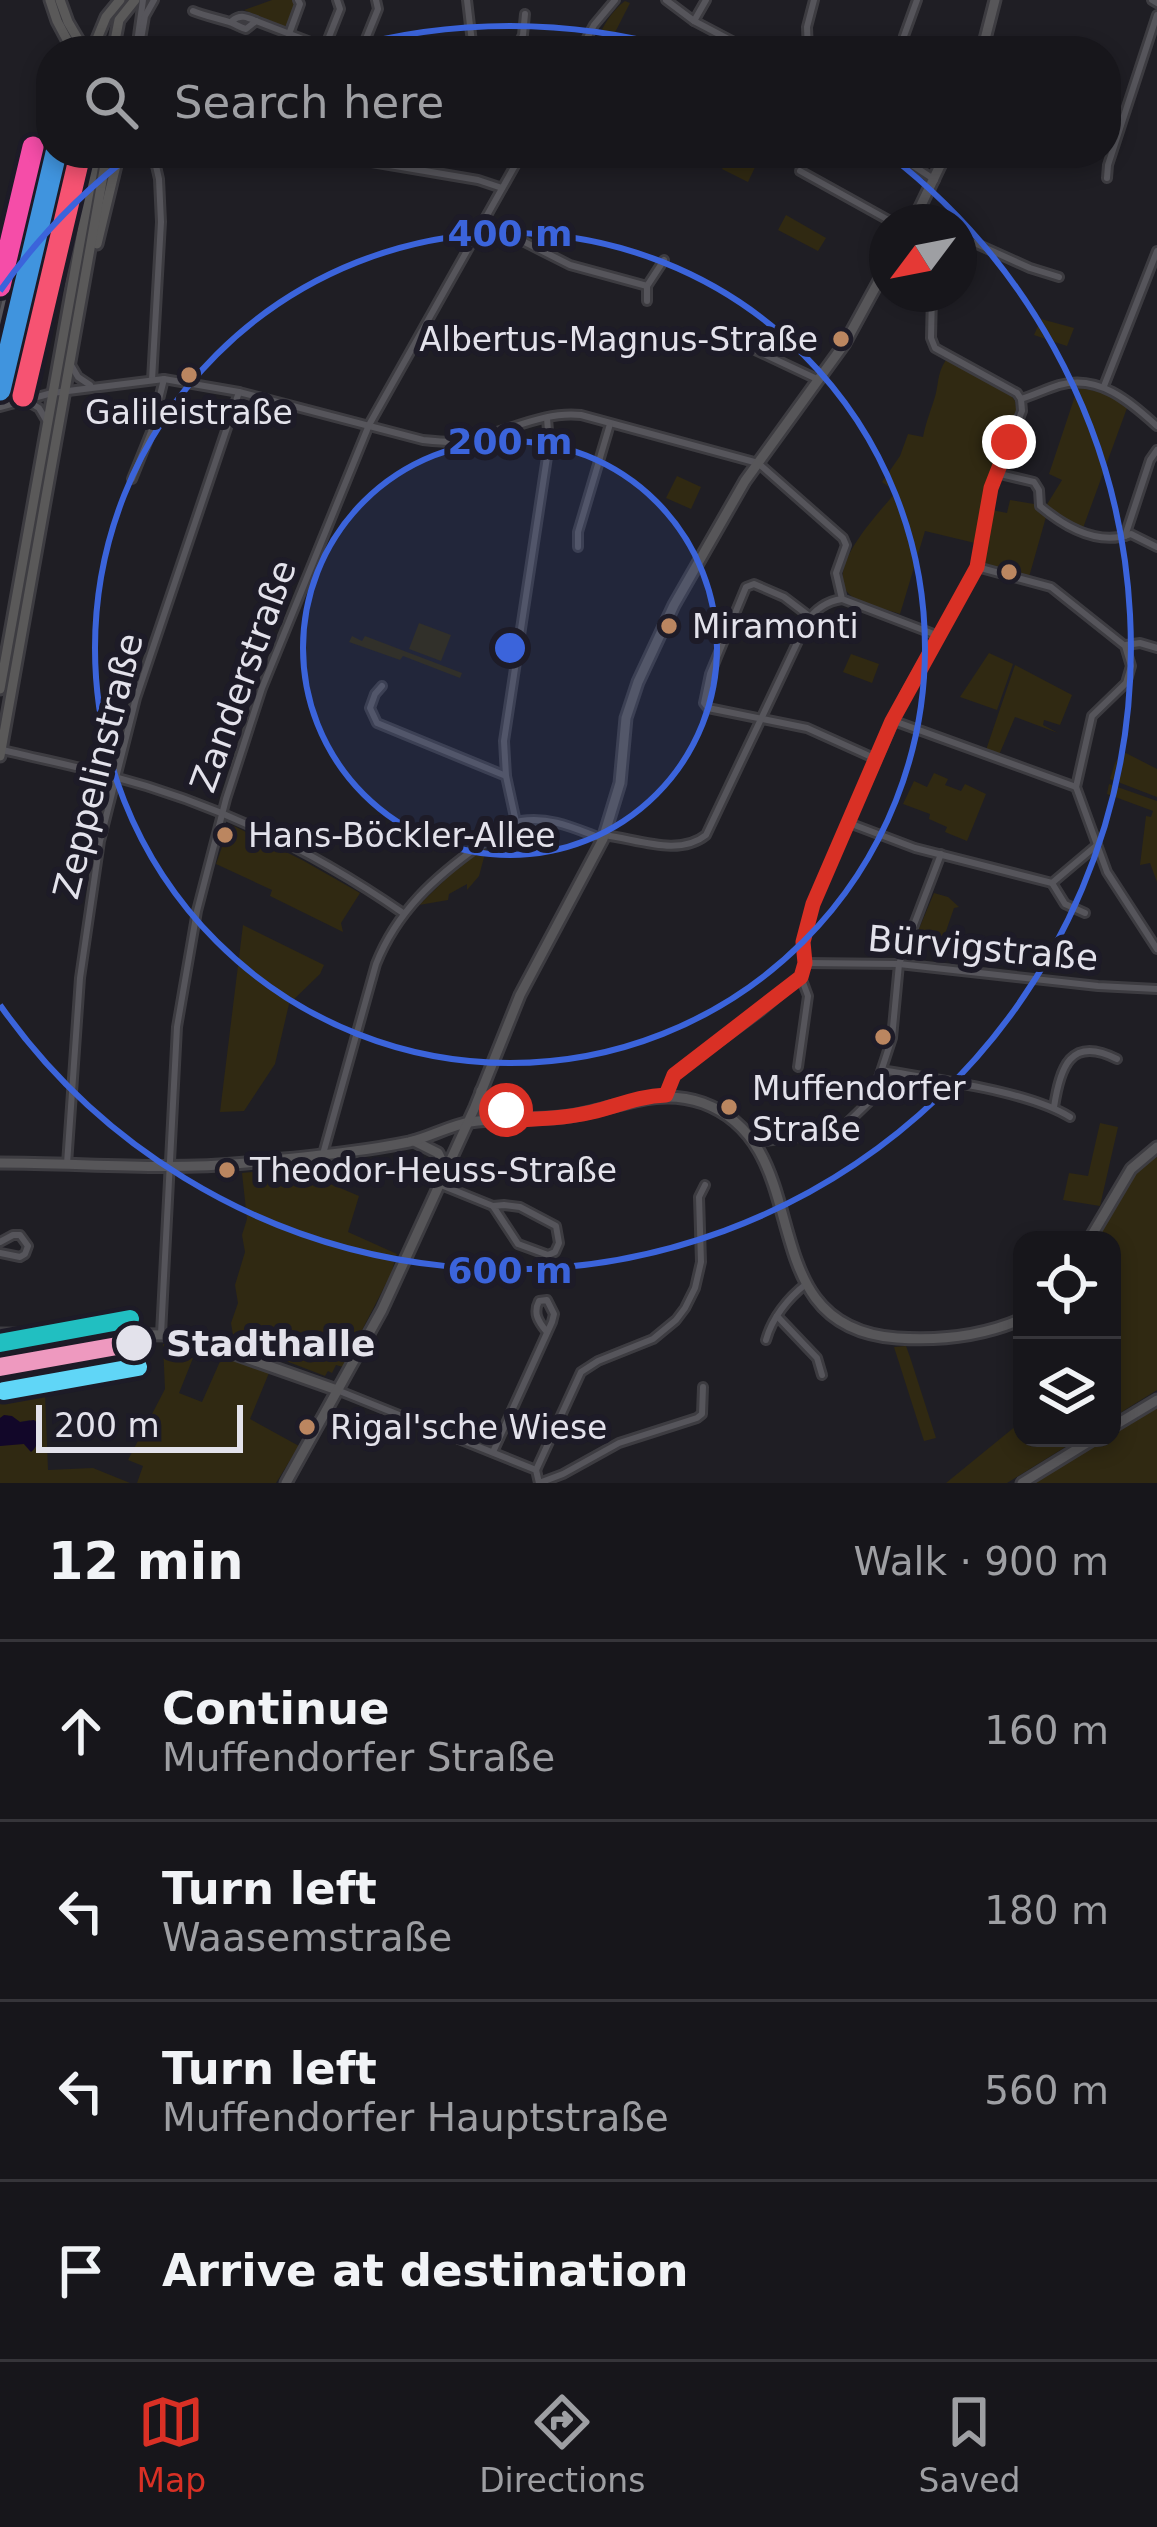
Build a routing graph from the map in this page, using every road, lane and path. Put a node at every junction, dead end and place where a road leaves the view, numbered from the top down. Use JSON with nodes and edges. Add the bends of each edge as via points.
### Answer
{"nodes":[{"id":1,"x":50,"y":0,"type":"edge"},
{"id":2,"x":60,"y":0,"type":"edge"},
{"id":3,"x":120,"y":0,"type":"edge"},
{"id":4,"x":139,"y":0,"type":"edge"},
{"id":5,"x":154,"y":0,"type":"edge"},
{"id":6,"x":298,"y":0,"type":"edge"},
{"id":7,"x":337,"y":0,"type":"edge"},
{"id":8,"x":376,"y":0,"type":"edge"},
{"id":9,"x":467,"y":0,"type":"edge"},
{"id":10,"x":615,"y":0,"type":"edge"},
{"id":11,"x":666,"y":0,"type":"edge"},
{"id":12,"x":706,"y":0,"type":"edge"},
{"id":13,"x":814,"y":0,"type":"edge"},
{"id":14,"x":917,"y":0,"type":"edge"},
{"id":15,"x":995,"y":0,"type":"edge"},
{"id":16,"x":193,"y":11,"type":"dead end"},
{"id":17,"x":525,"y":14,"type":"dead end"},
{"id":18,"x":1157,"y":15,"type":"edge"},
{"id":19,"x":694,"y":21,"type":"junction"},
{"id":20,"x":289,"y":34,"type":"junction"},
{"id":21,"x":66,"y":36,"type":"edge"},
{"id":22,"x":78,"y":36,"type":"edge"},
{"id":23,"x":96,"y":36,"type":"edge"},
{"id":24,"x":116,"y":36,"type":"edge"},
{"id":25,"x":138,"y":36,"type":"edge"},
{"id":26,"x":140,"y":36,"type":"edge"},
{"id":27,"x":295,"y":36,"type":"edge"},
{"id":28,"x":329,"y":36,"type":"edge"},
{"id":29,"x":367,"y":36,"type":"edge"},
{"id":30,"x":471,"y":36,"type":"edge"},
{"id":31,"x":523,"y":36,"type":"edge"},
{"id":32,"x":588,"y":36,"type":"edge"},
{"id":33,"x":722,"y":36,"type":"edge"},
{"id":34,"x":807,"y":36,"type":"edge"},
{"id":35,"x":904,"y":36,"type":"edge"},
{"id":36,"x":986,"y":36,"type":"edge"},
{"id":37,"x":1121,"y":125,"type":"edge"},
{"id":38,"x":77,"y":168,"type":"edge"},
{"id":39,"x":93,"y":168,"type":"edge"},
{"id":40,"x":103,"y":168,"type":"edge"},
{"id":41,"x":114,"y":168,"type":"edge"},
{"id":42,"x":156,"y":168,"type":"edge"},
{"id":43,"x":411,"y":168,"type":"edge"},
{"id":44,"x":513,"y":168,"type":"edge"},
{"id":45,"x":917,"y":168,"type":"edge"},
{"id":46,"x":940,"y":168,"type":"edge"},
{"id":47,"x":1108,"y":168,"type":"edge"},
{"id":48,"x":800,"y":171,"type":"dead end"},
{"id":49,"x":1107,"y":178,"type":"dead end"},
{"id":50,"x":935,"y":180,"type":"junction"},
{"id":51,"x":502,"y":188,"type":"junction"},
{"id":52,"x":925,"y":204,"type":"edge"},
{"id":53,"x":869,"y":209,"type":"edge"},
{"id":54,"x":483,"y":221,"type":"junction"},
{"id":55,"x":977,"y":244,"type":"edge"},
{"id":56,"x":1157,"y":251,"type":"edge"},
{"id":57,"x":664,"y":260,"type":"dead end"},
{"id":58,"x":5,"y":266,"type":"dead end"},
{"id":59,"x":85,"y":277,"type":"junction"},
{"id":60,"x":1059,"y":277,"type":"dead end"},
{"id":61,"x":647,"y":286,"type":"junction"},
{"id":62,"x":869,"y":299,"type":"edge"},
{"id":63,"x":647,"y":301,"type":"dead end"},
{"id":64,"x":932,"y":312,"type":"edge"},
{"id":65,"x":67,"y":314,"type":"junction"},
{"id":66,"x":0,"y":323,"type":"edge"},
{"id":67,"x":719,"y":333,"type":"dead end"},
{"id":68,"x":70,"y":362,"type":"junction"},
{"id":69,"x":164,"y":379,"type":"junction"},
{"id":70,"x":152,"y":380,"type":"junction"},
{"id":71,"x":819,"y":380,"type":"junction"},
{"id":72,"x":1104,"y":386,"type":"junction"},
{"id":73,"x":93,"y":387,"type":"junction"},
{"id":74,"x":58,"y":392,"type":"junction"},
{"id":75,"x":239,"y":392,"type":"junction"},
{"id":76,"x":1021,"y":399,"type":"junction"},
{"id":77,"x":23,"y":400,"type":"junction"},
{"id":78,"x":0,"y":407,"type":"edge"},
{"id":79,"x":548,"y":418,"type":"junction"},
{"id":80,"x":47,"y":423,"type":"junction"},
{"id":81,"x":610,"y":424,"type":"junction"},
{"id":82,"x":369,"y":425,"type":"junction"},
{"id":83,"x":1157,"y":426,"type":"edge"},
{"id":84,"x":1157,"y":450,"type":"edge"},
{"id":85,"x":758,"y":464,"type":"junction"},
{"id":86,"x":996,"y":473,"type":"junction"},
{"id":87,"x":133,"y":479,"type":"dead end"},
{"id":88,"x":1125,"y":536,"type":"junction"},
{"id":89,"x":578,"y":547,"type":"dead end"},
{"id":90,"x":1157,"y":547,"type":"edge"},
{"id":91,"x":977,"y":567,"type":"junction"},
{"id":92,"x":842,"y":599,"type":"junction"},
{"id":93,"x":810,"y":617,"type":"junction"},
{"id":94,"x":938,"y":636,"type":"junction"},
{"id":95,"x":1125,"y":646,"type":"junction"},
{"id":96,"x":1157,"y":648,"type":"edge"},
{"id":97,"x":382,"y":686,"type":"dead end"},
{"id":98,"x":0,"y":689,"type":"edge"},
{"id":99,"x":762,"y":721,"type":"junction"},
{"id":100,"x":892,"y":721,"type":"junction"},
{"id":101,"x":0,"y":752,"type":"edge"},
{"id":102,"x":876,"y":759,"type":"junction"},
{"id":103,"x":115,"y":776,"type":"junction"},
{"id":104,"x":506,"y":776,"type":"junction"},
{"id":105,"x":1076,"y":787,"type":"junction"},
{"id":106,"x":221,"y":814,"type":"junction"},
{"id":107,"x":515,"y":822,"type":"junction"},
{"id":108,"x":849,"y":823,"type":"junction"},
{"id":109,"x":603,"y":837,"type":"junction"},
{"id":110,"x":1097,"y":845,"type":"junction"},
{"id":111,"x":941,"y":854,"type":"junction"},
{"id":112,"x":1052,"y":883,"type":"junction"},
{"id":113,"x":404,"y":913,"type":"junction"},
{"id":114,"x":1085,"y":913,"type":"dead end"},
{"id":115,"x":1157,"y":950,"type":"edge"},
{"id":116,"x":805,"y":963,"type":"junction"},
{"id":117,"x":899,"y":964,"type":"junction"},
{"id":118,"x":801,"y":977,"type":"junction"},
{"id":119,"x":1157,"y":989,"type":"edge"},
{"id":120,"x":1118,"y":1059,"type":"dead end"},
{"id":121,"x":798,"y":1067,"type":"dead end"},
{"id":122,"x":882,"y":1070,"type":"junction"},
{"id":123,"x":481,"y":1091,"type":"junction"},
{"id":124,"x":666,"y":1095,"type":"junction"},
{"id":125,"x":1054,"y":1107,"type":"junction"},
{"id":126,"x":1070,"y":1117,"type":"dead end"},
{"id":127,"x":515,"y":1120,"type":"junction"},
{"id":128,"x":468,"y":1123,"type":"junction"},
{"id":129,"x":414,"y":1141,"type":"junction"},
{"id":130,"x":754,"y":1142,"type":"junction"},
{"id":131,"x":1157,"y":1147,"type":"edge"},
{"id":132,"x":323,"y":1154,"type":"junction"},
{"id":133,"x":0,"y":1163,"type":"edge"},
{"id":134,"x":67,"y":1165,"type":"junction"},
{"id":135,"x":170,"y":1167,"type":"junction"},
{"id":136,"x":446,"y":1170,"type":"junction"},
{"id":137,"x":440,"y":1184,"type":"junction"},
{"id":138,"x":705,"y":1185,"type":"dead end"},
{"id":139,"x":493,"y":1206,"type":"junction"},
{"id":140,"x":1094,"y":1231,"type":"edge"},
{"id":141,"x":0,"y":1242,"type":"edge"},
{"id":142,"x":0,"y":1252,"type":"edge"},
{"id":143,"x":806,"y":1284,"type":"junction"},
{"id":144,"x":777,"y":1316,"type":"junction"},
{"id":145,"x":1013,"y":1322,"type":"edge"},
{"id":146,"x":546,"y":1331,"type":"junction"},
{"id":147,"x":0,"y":1334,"type":"edge"},
{"id":148,"x":161,"y":1334,"type":"junction"},
{"id":149,"x":766,"y":1340,"type":"dead end"},
{"id":150,"x":822,"y":1375,"type":"dead end"},
{"id":151,"x":703,"y":1388,"type":"dead end"},
{"id":152,"x":337,"y":1390,"type":"junction"},
{"id":153,"x":1157,"y":1400,"type":"edge"},
{"id":154,"x":1121,"y":1422,"type":"edge"},
{"id":155,"x":1080,"y":1447,"type":"edge"},
{"id":156,"x":493,"y":1452,"type":"junction"},
{"id":157,"x":536,"y":1470,"type":"junction"},
{"id":158,"x":288,"y":1480,"type":"edge"},
{"id":159,"x":304,"y":1483,"type":"edge"},
{"id":160,"x":539,"y":1483,"type":"edge"},
{"id":161,"x":1022,"y":1483,"type":"edge"}],
"edges":[{"from":1,"to":21,"type":"main road"},
{"from":2,"to":22,"type":"main road"},
{"from":3,"to":23,"type":"main road"},
{"from":4,"to":24,"type":"main road","via":[[119,20]]},
{"from":4,"to":25,"type":"street"},
{"from":5,"to":26,"type":"street"},
{"from":6,"to":20,"type":"street"},
{"from":7,"to":28,"type":"street"},
{"from":8,"to":29,"type":"street"},
{"from":9,"to":30,"type":"street"},
{"from":10,"to":32,"type":"street"},
{"from":11,"to":19,"type":"street"},
{"from":12,"to":19,"type":"street"},
{"from":13,"to":34,"type":"street"},
{"from":14,"to":35,"type":"street"},
{"from":15,"to":36,"type":"street"},
{"from":16,"to":20,"type":"street","via":[[220,22],[245,16]]},
{"from":17,"to":31,"type":"street"},
{"from":18,"to":37,"type":"street"},
{"from":19,"to":33,"type":"street"},
{"from":20,"to":27,"type":"street"},
{"from":38,"to":65,"type":"main road"},
{"from":39,"to":65,"type":"main road"},
{"from":40,"to":59,"type":"main road"},
{"from":41,"to":59,"type":"main road"},
{"from":42,"to":70,"type":"street"},
{"from":43,"to":51,"type":"street"},
{"from":44,"to":51,"type":"street","name":"Zanderstraße"},
{"from":45,"to":50,"type":"street"},
{"from":46,"to":50,"type":"street"},
{"from":47,"to":49,"type":"street"},
{"from":48,"to":53,"type":"street"},
{"from":50,"to":52,"type":"street"},
{"from":51,"to":54,"type":"street","name":"Zanderstraße"},
{"from":54,"to":61,"type":"street","via":[[570,265]]},
{"from":54,"to":82,"type":"street","name":"Zanderstraße"},
{"from":55,"to":60,"type":"street"},
{"from":56,"to":72,"type":"street"},
{"from":57,"to":61,"type":"street"},
{"from":58,"to":66,"type":"street","via":[[10,278]]},
{"from":59,"to":68,"type":"main road"},
{"from":61,"to":63,"type":"street"},
{"from":62,"to":71,"type":"street"},
{"from":64,"to":76,"type":"street","via":[[935,348]]},
{"from":65,"to":74,"type":"main road"},
{"from":67,"to":71,"type":"street"},
{"from":68,"to":73,"type":"street"},
{"from":68,"to":74,"type":"main road"},
{"from":69,"to":70,"type":"street"},
{"from":69,"to":75,"type":"street"},
{"from":69,"to":87,"type":"street"},
{"from":70,"to":73,"type":"street"},
{"from":71,"to":85,"type":"street"},
{"from":72,"to":76,"type":"street","via":[[1070,383]]},
{"from":72,"to":83,"type":"street"},
{"from":73,"to":74,"type":"street"},
{"from":74,"to":77,"type":"street"},
{"from":74,"to":80,"type":"main road"},
{"from":74,"to":101,"type":"main road"},
{"from":75,"to":82,"type":"street"},
{"from":75,"to":103,"type":"street","name":"Zeppelinstraße"},
{"from":76,"to":86,"type":"street"},
{"from":77,"to":78,"type":"street"},
{"from":77,"to":80,"type":"street"},
{"from":79,"to":81,"type":"street","via":[[571,414]]},
{"from":79,"to":82,"type":"street","via":[[454,442]]},
{"from":79,"to":104,"type":"street","via":[[504,741]]},
{"from":80,"to":98,"type":"main road"},
{"from":81,"to":85,"type":"street"},
{"from":81,"to":89,"type":"street"},
{"from":82,"to":106,"type":"street","name":"Zanderstraße","via":[[269,670]]},
{"from":84,"to":88,"type":"street"},
{"from":85,"to":92,"type":"street","via":[[843,538],[836,573]]},
{"from":85,"to":109,"type":"street","via":[[691,572],[638,682]]},
{"from":86,"to":88,"type":"street","via":[[1034,482],[1040,506],[1065,525],[1109,540]]},
{"from":86,"to":91,"type":"street"},
{"from":88,"to":90,"type":"street"},
{"from":91,"to":94,"type":"street"},
{"from":91,"to":95,"type":"street","via":[[1052,587]]},
{"from":92,"to":93,"type":"street"},
{"from":92,"to":94,"type":"street"},
{"from":93,"to":99,"type":"street"},
{"from":93,"to":99,"type":"street","via":[[758,586],[742,594],[704,703]]},
{"from":94,"to":100,"type":"street"},
{"from":95,"to":96,"type":"street"},
{"from":95,"to":105,"type":"street","via":[[1126,683],[1092,716]]},
{"from":97,"to":104,"type":"street","via":[[371,705],[377,723]]},
{"from":99,"to":102,"type":"street","via":[[807,728]]},
{"from":99,"to":109,"type":"street","via":[[695,844]]},
{"from":100,"to":102,"type":"street"},
{"from":100,"to":105,"type":"street"},
{"from":101,"to":103,"type":"street"},
{"from":102,"to":108,"type":"street"},
{"from":103,"to":106,"type":"street"},
{"from":103,"to":134,"type":"street","name":"Zeppelinstraße","via":[[85,938]]},
{"from":104,"to":107,"type":"street"},
{"from":105,"to":110,"type":"street"},
{"from":106,"to":113,"type":"street","via":[[302,850]]},
{"from":106,"to":135,"type":"street","name":"Zanderstraße","via":[[177,1027]]},
{"from":107,"to":109,"type":"street","via":[[550,820]]},
{"from":107,"to":113,"type":"street","via":[[445,871]]},
{"from":108,"to":111,"type":"street"},
{"from":108,"to":116,"type":"street","via":[[813,904]]},
{"from":109,"to":123,"type":"street","via":[[520,995]]},
{"from":110,"to":112,"type":"street"},
{"from":110,"to":115,"type":"street"},
{"from":111,"to":112,"type":"street"},
{"from":111,"to":117,"type":"street"},
{"from":112,"to":114,"type":"street","via":[[1065,904]]},
{"from":113,"to":132,"type":"street","via":[[376,964]]},
{"from":116,"to":117,"type":"street","name":"Bürvigstraße"},
{"from":116,"to":118,"type":"street"},
{"from":117,"to":119,"type":"street","name":"Bürvigstraße"},
{"from":117,"to":122,"type":"street"},
{"from":118,"to":121,"type":"street","via":[[808,995]]},
{"from":118,"to":124,"type":"street","via":[[674,1075]]},
{"from":120,"to":125,"type":"street","via":[[1072,1056]]},
{"from":122,"to":125,"type":"street"},
{"from":122,"to":130,"type":"street","via":[[872,1099],[844,1126]]},
{"from":123,"to":127,"type":"street"},
{"from":123,"to":128,"type":"street"},
{"from":124,"to":127,"type":"street"},
{"from":124,"to":130,"type":"street","via":[[725,1113]]},
{"from":125,"to":126,"type":"street"},
{"from":127,"to":128,"type":"street"},
{"from":128,"to":129,"type":"street"},
{"from":128,"to":136,"type":"street"},
{"from":129,"to":132,"type":"street"},
{"from":129,"to":136,"type":"street","via":[[438,1154]]},
{"from":130,"to":143,"type":"street"},
{"from":131,"to":140,"type":"street","via":[[1131,1169]]},
{"from":132,"to":135,"type":"street"},
{"from":133,"to":134,"type":"street"},
{"from":134,"to":135,"type":"street"},
{"from":135,"to":148,"type":"street","name":"Zanderstraße"},
{"from":136,"to":137,"type":"street"},
{"from":137,"to":139,"type":"street"},
{"from":137,"to":152,"type":"street"},
{"from":138,"to":157,"type":"street","via":[[701,1262],[685,1308],[653,1339],[581,1372]]},
{"from":139,"to":139,"type":"street","via":[[518,1244],[555,1252],[559,1233],[551,1221]]},
{"from":141,"to":142,"type":"street","via":[[16,1235],[28,1246],[20,1257]]},
{"from":143,"to":144,"type":"street"},
{"from":143,"to":145,"type":"street","via":[[826,1312],[863,1333],[925,1338]]},
{"from":144,"to":149,"type":"street"},
{"from":144,"to":150,"type":"street","via":[[818,1358]]},
{"from":146,"to":146,"type":"street","via":[[554,1314],[547,1300],[536,1308]]},
{"from":146,"to":156,"type":"street"},
{"from":147,"to":148,"type":"street"},
{"from":148,"to":152,"type":"street"},
{"from":151,"to":160,"type":"street","via":[[698,1418]]},
{"from":152,"to":156,"type":"street"},
{"from":152,"to":158,"type":"street"},
{"from":153,"to":154,"type":"street"},
{"from":155,"to":161,"type":"street"},
{"from":156,"to":157,"type":"street"},
{"from":157,"to":160,"type":"street"},
{"from":158,"to":159,"type":"street"}]}
